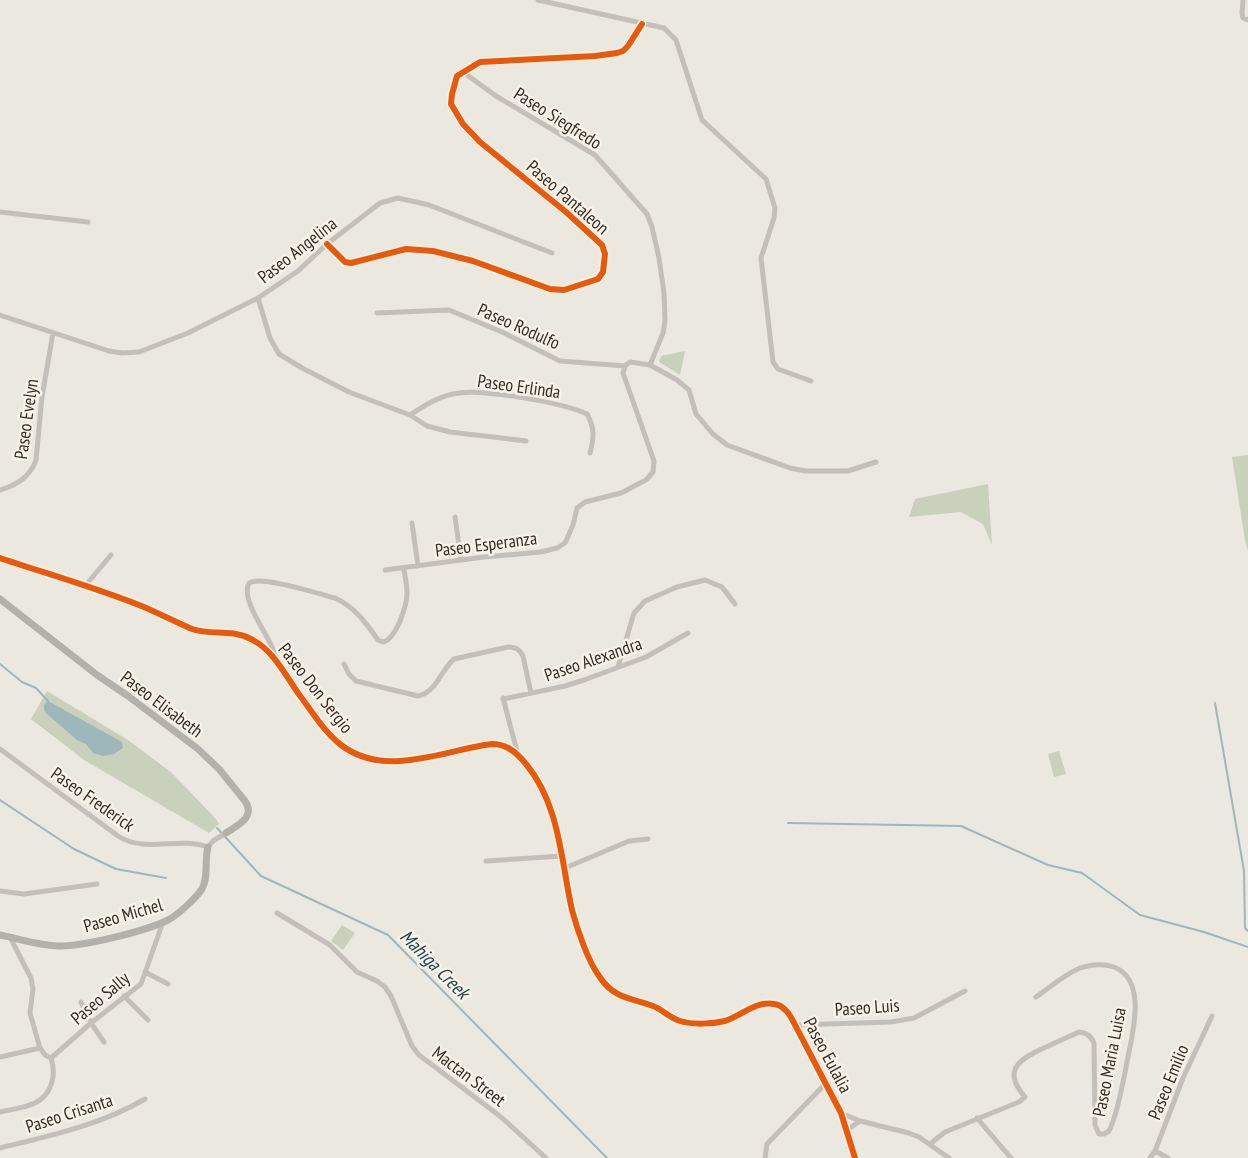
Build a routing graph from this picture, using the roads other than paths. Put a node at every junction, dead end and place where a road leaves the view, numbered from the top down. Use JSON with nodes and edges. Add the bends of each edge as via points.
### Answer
{"nodes":[{"id":1,"x":538,"y":0,"type":"edge"},
{"id":2,"x":1242,"y":0,"type":"edge"},
{"id":3,"x":1248,"y":20,"type":"edge"},
{"id":4,"x":642,"y":24,"type":"junction"},
{"id":5,"x":463,"y":72,"type":"junction"},
{"id":6,"x":0,"y":212,"type":"edge"},
{"id":7,"x":88,"y":222,"type":"dead end"},
{"id":8,"x":327,"y":244,"type":"junction"},
{"id":9,"x":552,"y":253,"type":"dead end"},
{"id":10,"x":258,"y":298,"type":"junction"},
{"id":11,"x":377,"y":313,"type":"dead end"},
{"id":12,"x":0,"y":315,"type":"edge"},
{"id":13,"x":53,"y":333,"type":"junction"},
{"id":14,"x":650,"y":365,"type":"junction"},
{"id":15,"x":625,"y":366,"type":"junction"},
{"id":16,"x":811,"y":381,"type":"dead end"},
{"id":17,"x":410,"y":415,"type":"junction"},
{"id":18,"x":526,"y":441,"type":"dead end"},
{"id":19,"x":590,"y":454,"type":"dead end"},
{"id":20,"x":876,"y":462,"type":"dead end"},
{"id":21,"x":0,"y":490,"type":"edge"},
{"id":22,"x":454,"y":518,"type":"dead end"},
{"id":23,"x":412,"y":523,"type":"dead end"},
{"id":24,"x":111,"y":555,"type":"dead end"},
{"id":25,"x":0,"y":558,"type":"edge"},
{"id":26,"x":461,"y":560,"type":"junction"},
{"id":27,"x":418,"y":566,"type":"junction"},
{"id":28,"x":404,"y":569,"type":"junction"},
{"id":29,"x":385,"y":570,"type":"dead end"},
{"id":30,"x":85,"y":586,"type":"junction"},
{"id":31,"x":0,"y":599,"type":"edge"},
{"id":32,"x":735,"y":604,"type":"dead end"},
{"id":33,"x":688,"y":633,"type":"dead end"},
{"id":34,"x":276,"y":660,"type":"junction"},
{"id":35,"x":344,"y":664,"type":"dead end"},
{"id":36,"x":618,"y":667,"type":"junction"},
{"id":37,"x":531,"y":694,"type":"junction"},
{"id":38,"x":0,"y":749,"type":"edge"},
{"id":39,"x":518,"y":755,"type":"junction"},
{"id":40,"x":226,"y":833,"type":"joint"},
{"id":41,"x":648,"y":839,"type":"dead end"},
{"id":42,"x":208,"y":847,"type":"junction"},
{"id":43,"x":562,"y":856,"type":"junction"},
{"id":44,"x":486,"y":862,"type":"dead end"},
{"id":45,"x":565,"y":868,"type":"junction"},
{"id":46,"x":97,"y":884,"type":"dead end"},
{"id":47,"x":0,"y":891,"type":"edge"},
{"id":48,"x":277,"y":913,"type":"dead end"},
{"id":49,"x":163,"y":922,"type":"junction"},
{"id":50,"x":0,"y":935,"type":"edge"},
{"id":51,"x":10,"y":937,"type":"junction"},
{"id":52,"x":146,"y":972,"type":"junction"},
{"id":53,"x":168,"y":984,"type":"dead end"},
{"id":54,"x":606,"y":985,"type":"joint"},
{"id":55,"x":965,"y":991,"type":"dead end"},
{"id":56,"x":124,"y":996,"type":"junction"},
{"id":57,"x":1036,"y":997,"type":"dead end"},
{"id":58,"x":80,"y":1002,"type":"dead end"},
{"id":59,"x":1212,"y":1016,"type":"dead end"},
{"id":60,"x":148,"y":1020,"type":"dead end"},
{"id":61,"x":91,"y":1023,"type":"junction"},
{"id":62,"x":795,"y":1024,"type":"junction"},
{"id":63,"x":104,"y":1042,"type":"dead end"},
{"id":64,"x":40,"y":1048,"type":"junction"},
{"id":65,"x":0,"y":1057,"type":"edge"},
{"id":66,"x":51,"y":1058,"type":"junction"},
{"id":67,"x":826,"y":1083,"type":"junction"},
{"id":68,"x":145,"y":1099,"type":"dead end"},
{"id":69,"x":0,"y":1112,"type":"edge"},
{"id":70,"x":841,"y":1113,"type":"junction"},
{"id":71,"x":978,"y":1118,"type":"junction"},
{"id":72,"x":860,"y":1121,"type":"junction"},
{"id":73,"x":847,"y":1130,"type":"junction"},
{"id":74,"x":930,"y":1144,"type":"junction"},
{"id":75,"x":0,"y":1148,"type":"edge"},
{"id":76,"x":1156,"y":1151,"type":"junction"},
{"id":77,"x":546,"y":1158,"type":"edge"},
{"id":78,"x":765,"y":1158,"type":"edge"},
{"id":79,"x":855,"y":1158,"type":"edge"},
{"id":80,"x":949,"y":1158,"type":"edge"},
{"id":81,"x":1012,"y":1158,"type":"edge"},
{"id":82,"x":1150,"y":1158,"type":"edge"},
{"id":83,"x":1168,"y":1158,"type":"edge"}],
"edges":[{"from":1,"to":4,"type":"street"},
{"from":2,"to":3,"type":"street","via":[[1243,18]]},
{"from":4,"to":5,"type":"street","via":[[628,46],[617,53],[480,62]]},
{"from":4,"to":16,"type":"street","via":[[664,28],[676,40],[702,120],[766,179],[774,218],[761,258],[774,362],[778,369]]},
{"from":5,"to":8,"type":"street","name":"Paseo Pantaleon","via":[[457,76],[452,104],[463,124],[602,245],[604,272],[598,279],[577,287],[550,289],[473,261],[433,251],[406,249],[351,263],[345,262]]},
{"from":5,"to":14,"type":"street","name":"Paseo Siegfredo","via":[[595,154],[647,214],[659,258],[665,321]]},
{"from":6,"to":7,"type":"street"},
{"from":8,"to":9,"type":"street","name":"Paseo Angelina","via":[[380,203],[398,198],[429,206]]},
{"from":8,"to":10,"type":"street","name":"Paseo Angelina","via":[[298,271]]},
{"from":10,"to":13,"type":"street","name":"Paseo Angelina","via":[[188,333],[139,352],[109,351]]},
{"from":10,"to":17,"type":"street","via":[[270,338],[279,354],[349,392]]},
{"from":11,"to":15,"type":"street","name":"Paseo Rodulfo","via":[[449,310],[560,360]]},
{"from":12,"to":13,"type":"street","name":"Paseo Angelina"},
{"from":13,"to":21,"type":"street","name":"Paseo Evelyn","via":[[34,467],[27,477]]},
{"from":14,"to":15,"type":"street","name":"Paseo Rodulfo","via":[[630,362]]},
{"from":14,"to":20,"type":"street","name":"Paseo Rodulfo","via":[[688,390],[696,414],[727,445],[806,471],[848,471]]},
{"from":15,"to":26,"type":"street","name":"Paseo Esperanza","via":[[623,373],[654,461],[653,472],[646,480],[621,493],[585,502],[577,508],[565,543],[557,548]]},
{"from":17,"to":18,"type":"street","via":[[427,426],[450,432]]},
{"from":17,"to":19,"type":"street","name":"Paseo Erlinda","via":[[440,398],[459,392],[555,404],[587,414],[594,434]]},
{"from":22,"to":26,"type":"street"},
{"from":23,"to":27,"type":"street"},
{"from":24,"to":30,"type":"street"},
{"from":25,"to":30,"type":"street","name":"Paseo Don Sergio"},
{"from":26,"to":27,"type":"street","name":"Paseo Esperanza"},
{"from":27,"to":28,"type":"street","name":"Paseo Esperanza"},
{"from":28,"to":29,"type":"street","name":"Paseo Esperanza"},
{"from":28,"to":34,"type":"street","via":[[407,594],[403,611],[393,635],[383,642],[355,610],[335,598],[271,582],[259,580],[249,583],[250,603]]},
{"from":30,"to":34,"type":"street","name":"Paseo Don Sergio","via":[[192,628],[249,638]]},
{"from":31,"to":40,"type":"street","name":"Paseo Elisabeth","via":[[208,758],[249,808],[246,819]]},
{"from":32,"to":36,"type":"street","via":[[722,587],[705,580],[677,587],[645,601],[634,613]]},
{"from":33,"to":36,"type":"street","name":"Paseo Alexandra","via":[[646,657]]},
{"from":34,"to":39,"type":"street","name":"Paseo Don Sergio","via":[[327,732],[340,745],[363,757],[400,761],[492,744],[506,746]]},
{"from":35,"to":37,"type":"street","via":[[356,680],[418,696],[426,695],[454,659],[515,647],[523,656]]},
{"from":36,"to":37,"type":"street","name":"Paseo Alexandra"},
{"from":37,"to":39,"type":"street","name":"Paseo Alexandra","via":[[503,698]]},
{"from":38,"to":42,"type":"street","name":"Paseo Frederick","via":[[126,841],[143,845],[196,844]]},
{"from":39,"to":43,"type":"street","name":"Paseo Don Sergio","via":[[544,790]]},
{"from":40,"to":42,"type":"street","name":"Paseo Elisabeth"},
{"from":41,"to":45,"type":"street","via":[[629,841]]},
{"from":42,"to":49,"type":"street","name":"Paseo Michel","via":[[202,888],[174,916]]},
{"from":43,"to":44,"type":"street"},
{"from":43,"to":45,"type":"street","name":"Paseo Don Sergio"},
{"from":45,"to":54,"type":"street","name":"Paseo Don Sergio","via":[[575,919],[593,968]]},
{"from":46,"to":47,"type":"street","via":[[24,894]]},
{"from":48,"to":77,"type":"street","name":"Mactan Street","via":[[330,945],[353,968],[385,988],[419,1055],[501,1117]]},
{"from":49,"to":51,"type":"street","name":"Paseo Michel","via":[[62,946]]},
{"from":49,"to":52,"type":"street","name":"Paseo Sally"},
{"from":50,"to":51,"type":"street","name":"Paseo Michel"},
{"from":51,"to":64,"type":"street","via":[[31,978],[30,1013]]},
{"from":52,"to":53,"type":"street"},
{"from":52,"to":56,"type":"street","name":"Paseo Sally","via":[[140,984]]},
{"from":54,"to":62,"type":"street","name":"Paseo Eulalia","via":[[615,994],[655,1007],[680,1021],[724,1021],[769,1003],[781,1006]]},
{"from":55,"to":62,"type":"street","name":"Paseo Luis","via":[[920,1015],[891,1022]]},
{"from":56,"to":60,"type":"street"},
{"from":56,"to":61,"type":"street","name":"Paseo Sally"},
{"from":57,"to":71,"type":"street","name":"Paseo Maria Luisa","via":[[1069,974],[1097,964],[1118,969],[1127,977],[1135,998],[1134,1024],[1109,1131],[1099,1134],[1096,1130],[1095,1049],[1091,1037],[1078,1032],[1025,1056],[1015,1070],[1015,1078],[1025,1097]]},
{"from":58,"to":61,"type":"street"},
{"from":59,"to":76,"type":"street","name":"Paseo Emilio","via":[[1183,1078]]},
{"from":61,"to":63,"type":"street"},
{"from":61,"to":66,"type":"street","name":"Paseo Sally"},
{"from":62,"to":67,"type":"street","name":"Paseo Eulalia"},
{"from":64,"to":65,"type":"street"},
{"from":64,"to":66,"type":"street"},
{"from":66,"to":69,"type":"street","via":[[54,1073],[47,1096],[35,1104]]},
{"from":67,"to":70,"type":"street","name":"Paseo Eulalia"},
{"from":67,"to":78,"type":"street","via":[[767,1144]]},
{"from":68,"to":75,"type":"street","name":"Paseo Crisanta","via":[[91,1123]]},
{"from":70,"to":72,"type":"street"},
{"from":70,"to":73,"type":"street","name":"Paseo Eulalia"},
{"from":71,"to":74,"type":"street","name":"Paseo Maria Luisa","via":[[939,1135]]},
{"from":71,"to":81,"type":"street"},
{"from":72,"to":73,"type":"street"},
{"from":72,"to":74,"type":"street","via":[[908,1133]]},
{"from":73,"to":79,"type":"street","name":"Paseo Eulalia"},
{"from":74,"to":80,"type":"street"},
{"from":76,"to":82,"type":"street","name":"Paseo Emilio"},
{"from":76,"to":83,"type":"street"}]}
